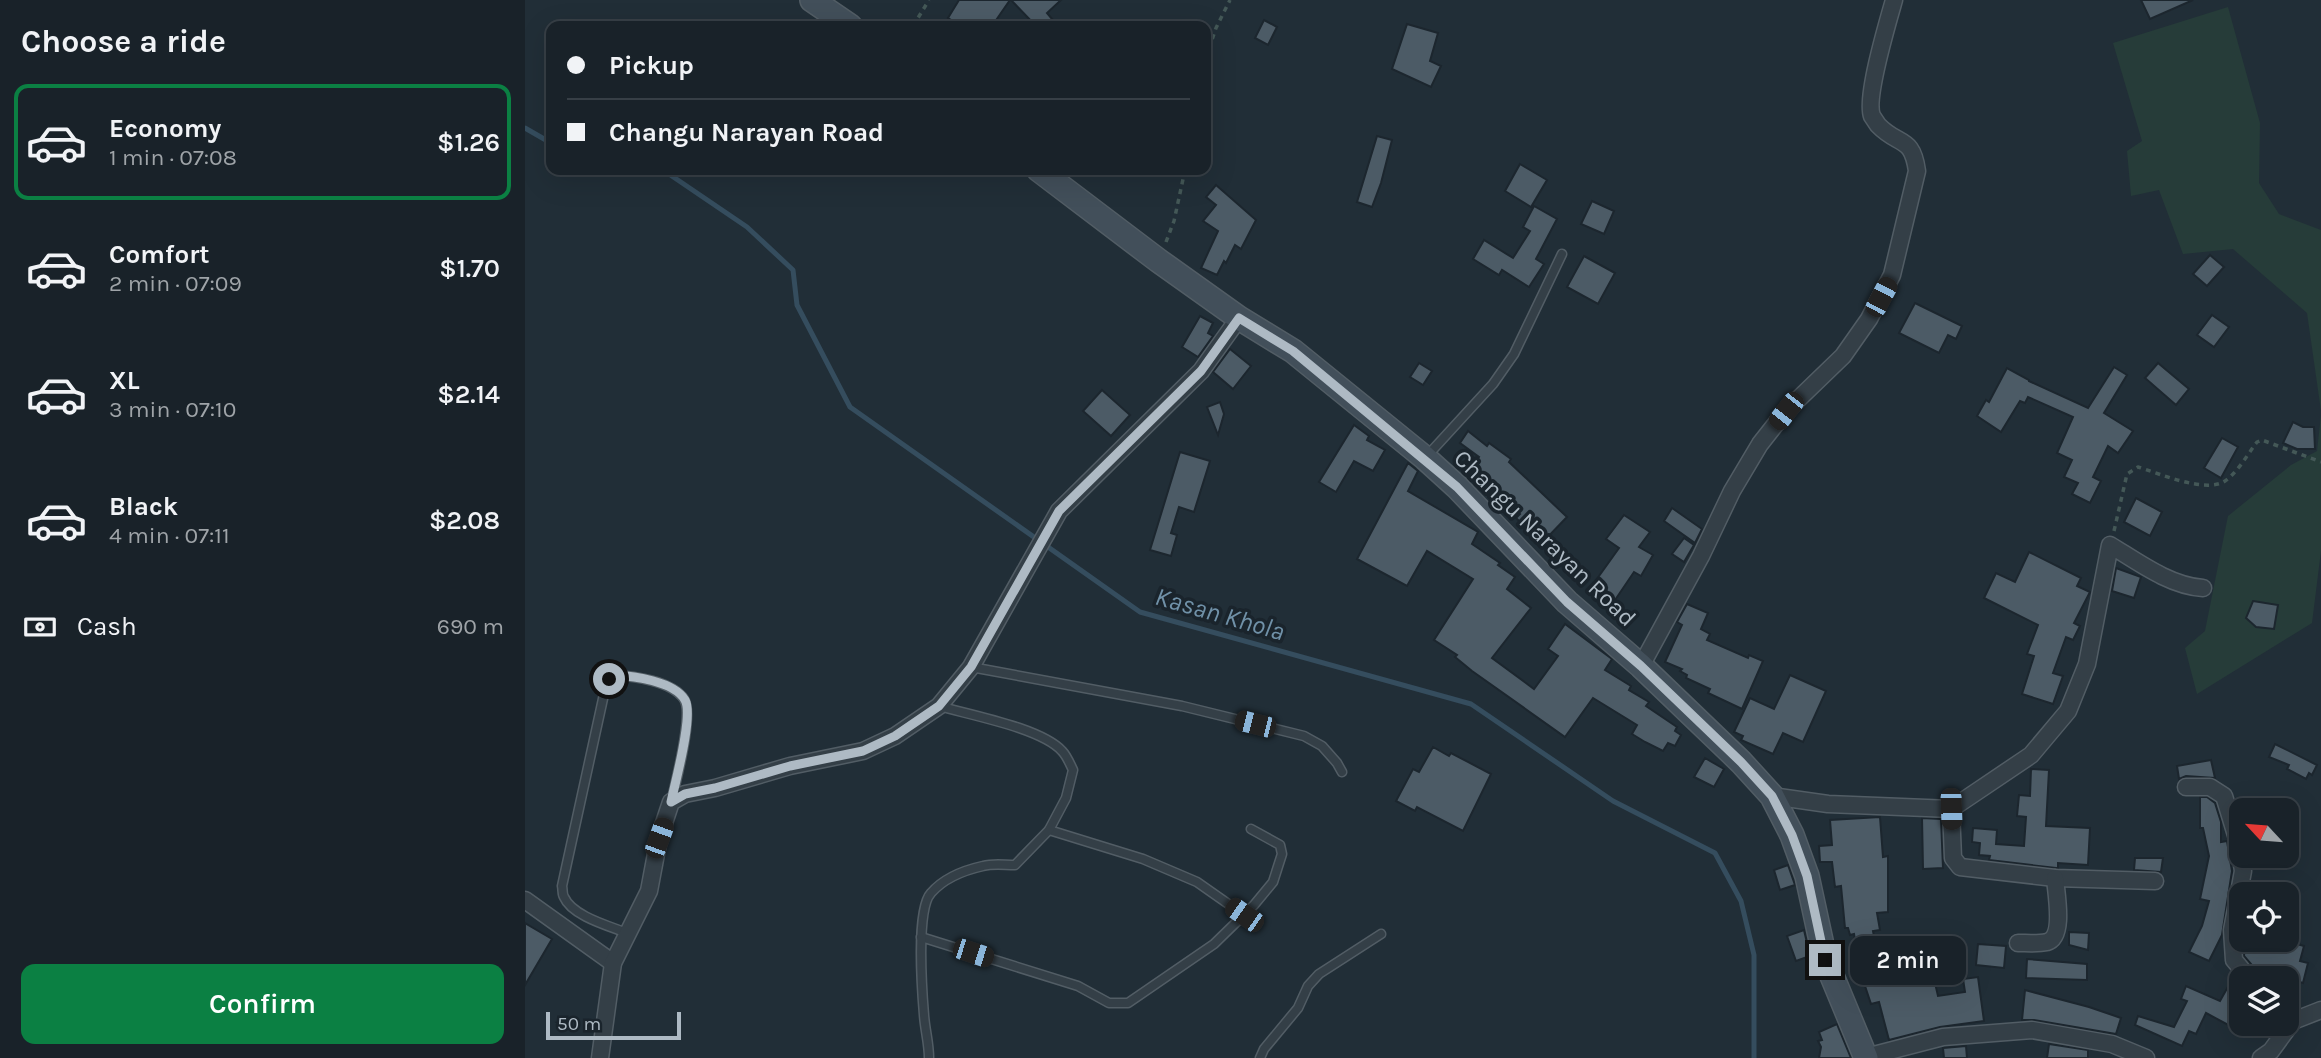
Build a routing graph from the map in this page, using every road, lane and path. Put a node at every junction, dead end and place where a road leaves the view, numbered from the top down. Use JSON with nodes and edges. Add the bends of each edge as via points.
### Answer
{"nodes":[{"id":1,"x":812,"y":0,"type":"edge"},
{"id":2,"x":929,"y":0,"type":"edge"},
{"id":3,"x":1230,"y":0,"type":"edge"},
{"id":4,"x":1894,"y":0,"type":"edge"},
{"id":5,"x":843,"y":21,"type":"edge"},
{"id":6,"x":916,"y":21,"type":"edge"},
{"id":7,"x":1211,"y":46,"type":"edge"},
{"id":8,"x":1046,"y":175,"type":"edge"},
{"id":9,"x":1184,"y":175,"type":"edge"},
{"id":10,"x":1562,"y":254,"type":"dead end"},
{"id":11,"x":1159,"y":261,"type":"junction"},
{"id":12,"x":1239,"y":318,"type":"junction"},
{"id":13,"x":1425,"y":458,"type":"junction"},
{"id":14,"x":2321,"y":462,"type":"edge"},
{"id":15,"x":2110,"y":545,"type":"junction"},
{"id":16,"x":2203,"y":588,"type":"dead end"},
{"id":17,"x":1641,"y":666,"type":"junction"},
{"id":18,"x":971,"y":667,"type":"junction"},
{"id":19,"x":939,"y":706,"type":"junction"},
{"id":20,"x":1342,"y":772,"type":"dead end"},
{"id":21,"x":2186,"y":787,"type":"dead end"},
{"id":22,"x":1772,"y":796,"type":"junction"},
{"id":23,"x":671,"y":802,"type":"junction"},
{"id":24,"x":1951,"y":809,"type":"junction"},
{"id":25,"x":1251,"y":829,"type":"dead end"},
{"id":26,"x":1049,"y":830,"type":"junction"},
{"id":27,"x":2055,"y":878,"type":"junction"},
{"id":28,"x":2155,"y":881,"type":"dead end"},
{"id":29,"x":525,"y":900,"type":"edge"},
{"id":30,"x":1244,"y":915,"type":"junction"},
{"id":31,"x":627,"y":933,"type":"junction"},
{"id":32,"x":1381,"y":934,"type":"dead end"},
{"id":33,"x":921,"y":937,"type":"junction"},
{"id":34,"x":2018,"y":943,"type":"dead end"},
{"id":35,"x":613,"y":963,"type":"junction"},
{"id":36,"x":2239,"y":966,"type":"edge"},
{"id":37,"x":2321,"y":1010,"type":"edge"},
{"id":38,"x":2299,"y":1016,"type":"edge"},
{"id":39,"x":2281,"y":1036,"type":"edge"},
{"id":40,"x":2270,"y":1056,"type":"edge"},
{"id":41,"x":600,"y":1058,"type":"edge"},
{"id":42,"x":929,"y":1058,"type":"edge"},
{"id":43,"x":1260,"y":1058,"type":"edge"},
{"id":44,"x":1866,"y":1058,"type":"edge"},
{"id":45,"x":2146,"y":1058,"type":"edge"}],
"edges":[{"from":1,"to":5,"type":"main road"},
{"from":2,"to":6,"type":"path"},
{"from":3,"to":7,"type":"path"},
{"from":4,"to":17,"type":"street","via":[[1871,115],[1907,145],[1917,172],[1892,275],[1843,356],[1786,411],[1760,444]]},
{"from":8,"to":11,"type":"main road","name":"Changu Narayan Road"},
{"from":9,"to":11,"type":"path"},
{"from":10,"to":13,"type":"lane","via":[[1514,354],[1493,384]]},
{"from":11,"to":12,"type":"main road","name":"Changu Narayan Road"},
{"from":12,"to":13,"type":"main road","name":"Changu Narayan Road","via":[[1293,351]]},
{"from":12,"to":18,"type":"street","via":[[1201,371],[1059,511]]},
{"from":13,"to":17,"type":"main road","name":"Changu Narayan Road","via":[[1567,602]]},
{"from":14,"to":15,"type":"path","via":[[2262,440],[2224,482],[2212,486],[2138,467],[2127,474]]},
{"from":15,"to":16,"type":"street","via":[[2155,572]]},
{"from":15,"to":24,"type":"street","via":[[2087,664],[2069,711],[2031,755]]},
{"from":17,"to":22,"type":"main road","name":"Changu Narayan Road"},
{"from":18,"to":19,"type":"street"},
{"from":18,"to":20,"type":"lane","via":[[1182,706],[1304,736],[1322,746]]},
{"from":19,"to":23,"type":"street","via":[[863,751],[790,766],[685,794]]},
{"from":19,"to":26,"type":"lane","via":[[1045,738],[1063,752],[1073,770],[1066,798]]},
{"from":21,"to":36,"type":"street","via":[[2210,787],[2224,796],[2239,845],[2242,872],[2232,930],[2234,960]]},
{"from":22,"to":24,"type":"street","via":[[1828,804]]},
{"from":22,"to":44,"type":"main road","name":"Changu Narayan Road","via":[[1807,876],[1825,960]]},
{"from":23,"to":31,"type":"street","via":[[649,891]]},
{"from":23,"to":31,"type":"lane","via":[[685,734],[685,699],[662,684],[614,675],[605,685],[562,886],[571,906]]},
{"from":24,"to":27,"type":"street","via":[[1953,858],[1960,867]]},
{"from":25,"to":30,"type":"lane","via":[[1280,845],[1282,854],[1273,882]]},
{"from":26,"to":30,"type":"lane","via":[[1186,877]]},
{"from":26,"to":33,"type":"lane","via":[[1015,865],[982,866],[954,876],[931,893],[925,903]]},
{"from":27,"to":28,"type":"street"},
{"from":27,"to":34,"type":"street","via":[[2058,930],[2054,938]]},
{"from":29,"to":35,"type":"street"},
{"from":30,"to":33,"type":"lane","via":[[1214,944],[1128,1003],[1109,1003],[1078,986]]},
{"from":31,"to":35,"type":"street"},
{"from":32,"to":43,"type":"lane","via":[[1319,974]]},
{"from":33,"to":42,"type":"lane"},
{"from":35,"to":41,"type":"street"},
{"from":37,"to":38,"type":"street"},
{"from":39,"to":40,"type":"street"},
{"from":44,"to":45,"type":"street","via":[[1943,1037],[2032,1030],[2112,1044]]}]}
